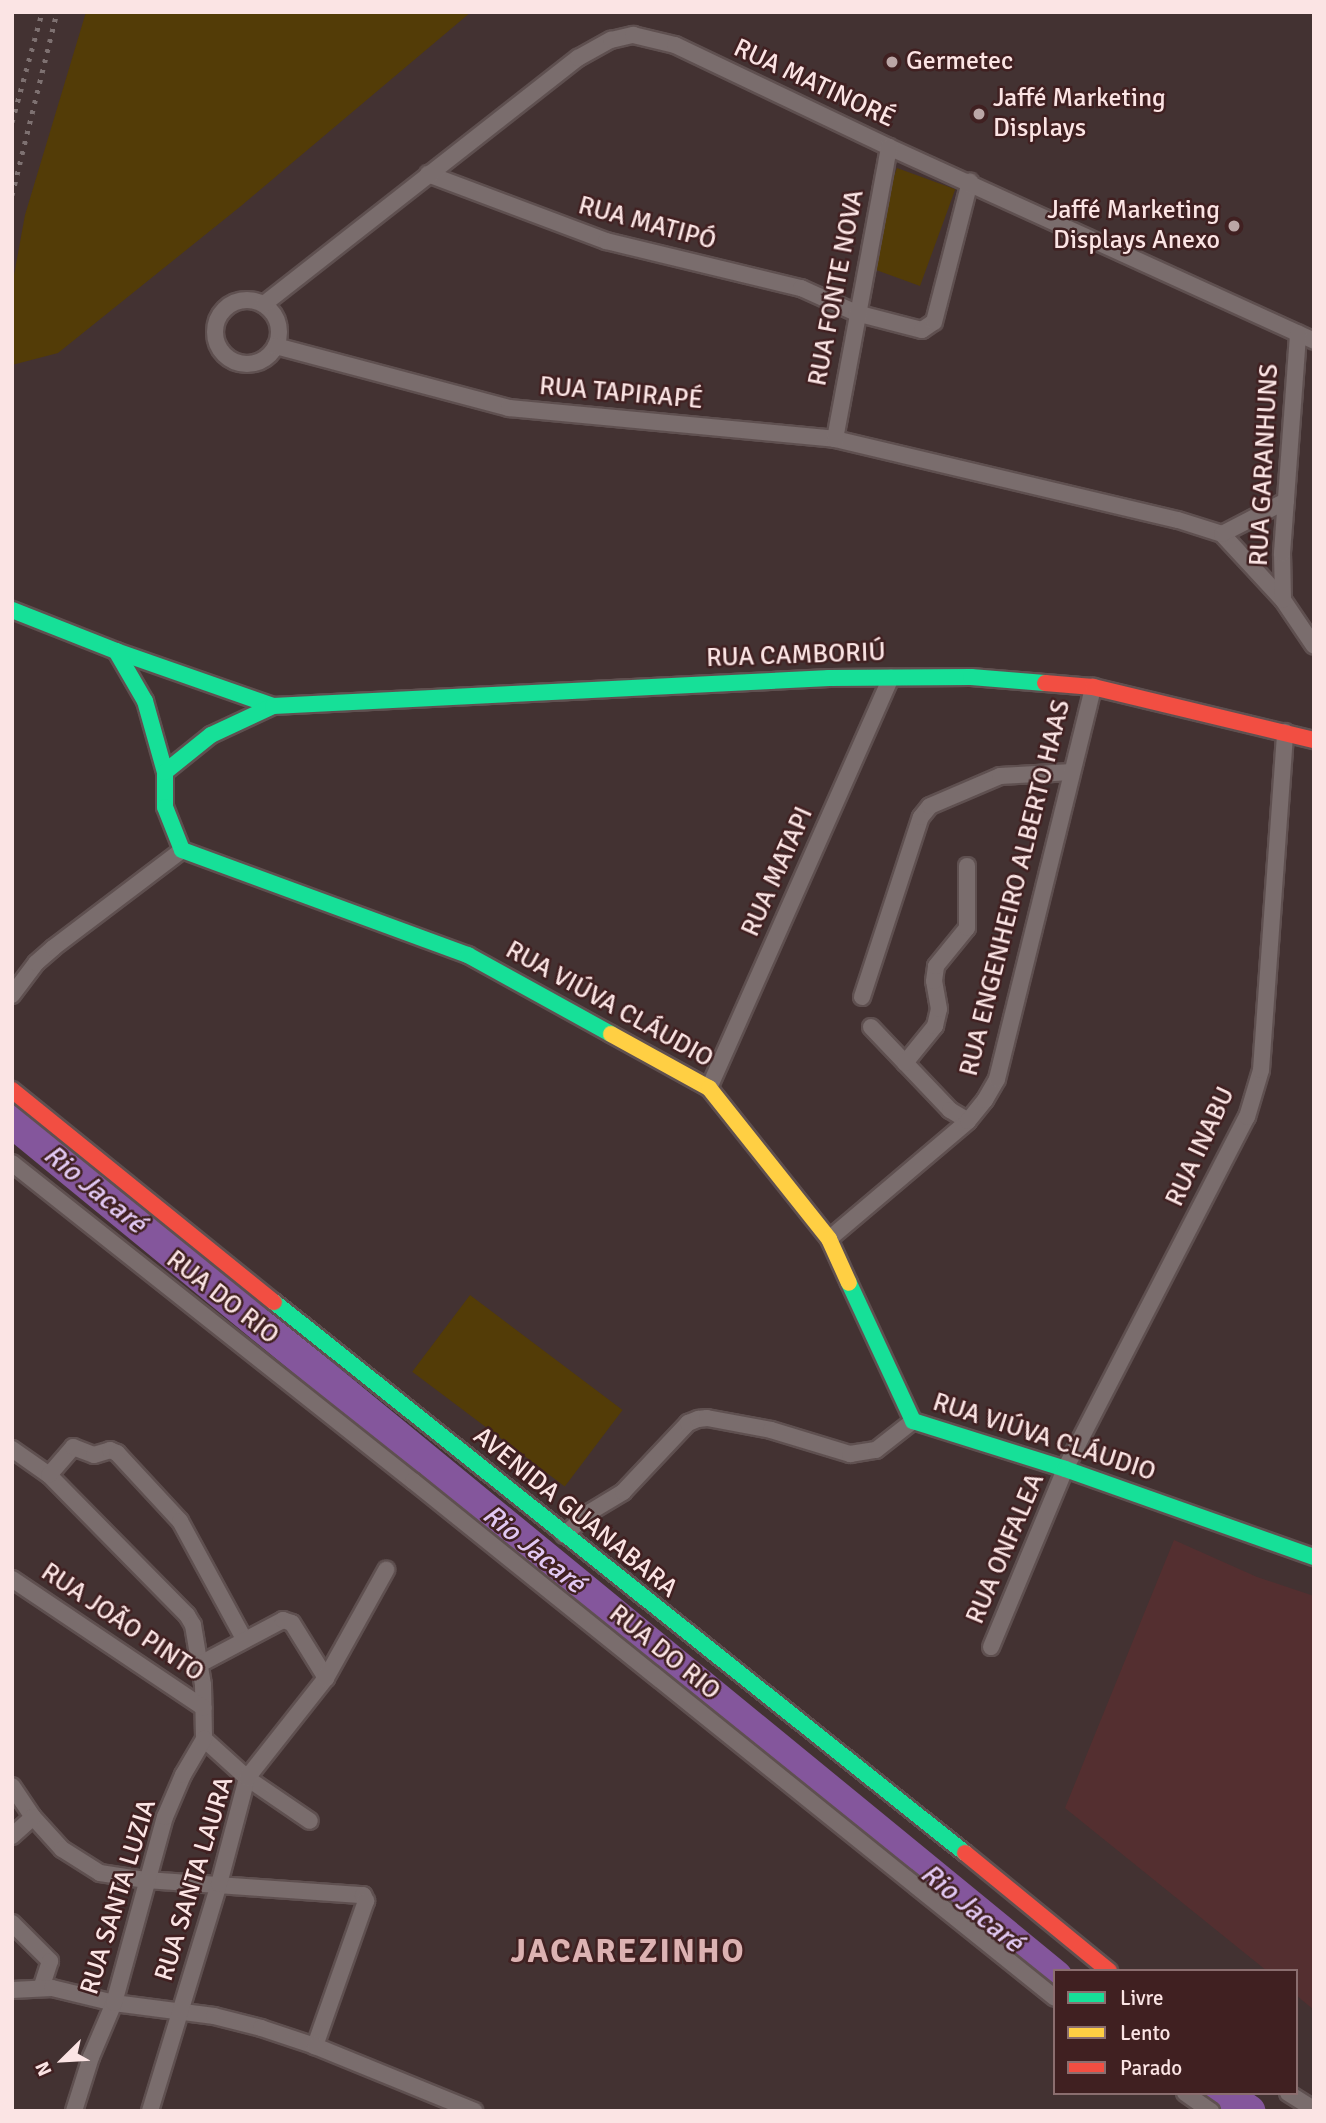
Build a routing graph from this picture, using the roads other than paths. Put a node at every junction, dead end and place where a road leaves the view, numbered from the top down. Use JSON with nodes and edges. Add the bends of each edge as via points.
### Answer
{"nodes":[{"id":1,"x":889,"y":147,"type":"junction"},
{"id":2,"x":428,"y":174,"type":"junction"},
{"id":3,"x":970,"y":182,"type":"junction"},
{"id":4,"x":264,"y":304,"type":"junction"},
{"id":5,"x":856,"y":313,"type":"junction"},
{"id":6,"x":1298,"y":334,"type":"junction"},
{"id":7,"x":1314,"y":341,"type":"edge"},
{"id":8,"x":276,"y":346,"type":"junction"},
{"id":9,"x":835,"y":439,"type":"junction"},
{"id":10,"x":1286,"y":501,"type":"junction"},
{"id":11,"x":1222,"y":534,"type":"junction"},
{"id":12,"x":1283,"y":600,"type":"junction"},
{"id":13,"x":12,"y":610,"type":"edge"},
{"id":14,"x":1314,"y":646,"type":"edge"},
{"id":15,"x":116,"y":651,"type":"junction"},
{"id":16,"x":891,"y":677,"type":"junction"},
{"id":17,"x":1093,"y":687,"type":"junction"},
{"id":18,"x":273,"y":706,"type":"junction"},
{"id":19,"x":1285,"y":733,"type":"junction"},
{"id":20,"x":1314,"y":740,"type":"edge"},
{"id":21,"x":165,"y":772,"type":"junction"},
{"id":22,"x":1072,"y":772,"type":"junction"},
{"id":23,"x":182,"y":850,"type":"junction"},
{"id":24,"x":967,"y":866,"type":"dead end"},
{"id":25,"x":12,"y":995,"type":"edge"},
{"id":26,"x":862,"y":997,"type":"dead end"},
{"id":27,"x":871,"y":1027,"type":"dead end"},
{"id":28,"x":905,"y":1063,"type":"junction"},
{"id":29,"x":709,"y":1088,"type":"junction"},
{"id":30,"x":12,"y":1090,"type":"edge"},
{"id":31,"x":968,"y":1121,"type":"junction"},
{"id":32,"x":12,"y":1163,"type":"edge"},
{"id":33,"x":829,"y":1239,"type":"junction"},
{"id":34,"x":913,"y":1420,"type":"junction"},
{"id":35,"x":12,"y":1449,"type":"edge"},
{"id":36,"x":1065,"y":1469,"type":"junction"},
{"id":37,"x":49,"y":1475,"type":"junction"},
{"id":38,"x":564,"y":1535,"type":"junction"},
{"id":39,"x":1314,"y":1557,"type":"edge"},
{"id":40,"x":386,"y":1570,"type":"dead end"},
{"id":41,"x":12,"y":1579,"type":"edge"},
{"id":42,"x":244,"y":1639,"type":"junction"},
{"id":43,"x":991,"y":1647,"type":"dead end"},
{"id":44,"x":200,"y":1664,"type":"junction"},
{"id":45,"x":326,"y":1678,"type":"junction"},
{"id":46,"x":204,"y":1708,"type":"junction"},
{"id":47,"x":204,"y":1739,"type":"junction"},
{"id":48,"x":247,"y":1778,"type":"junction"},
{"id":49,"x":12,"y":1786,"type":"edge"},
{"id":50,"x":33,"y":1817,"type":"junction"},
{"id":51,"x":310,"y":1821,"type":"dead end"},
{"id":52,"x":12,"y":1836,"type":"edge"},
{"id":53,"x":146,"y":1880,"type":"junction"},
{"id":54,"x":219,"y":1884,"type":"junction"},
{"id":55,"x":12,"y":1923,"type":"edge"},
{"id":56,"x":1107,"y":1969,"type":"edge"},
{"id":57,"x":41,"y":1987,"type":"junction"},
{"id":58,"x":12,"y":1990,"type":"edge"},
{"id":59,"x":1053,"y":1996,"type":"edge"},
{"id":60,"x":114,"y":2003,"type":"junction"},
{"id":61,"x":180,"y":2011,"type":"junction"},
{"id":62,"x":315,"y":2046,"type":"junction"},
{"id":63,"x":1188,"y":2095,"type":"edge"},
{"id":64,"x":1291,"y":2095,"type":"edge"},
{"id":65,"x":1314,"y":2109,"type":"edge"},
{"id":66,"x":74,"y":2111,"type":"edge"},
{"id":67,"x":150,"y":2111,"type":"edge"},
{"id":68,"x":474,"y":2111,"type":"edge"},
{"id":69,"x":1211,"y":2111,"type":"edge"}],
"edges":[{"from":1,"to":2,"type":"street","name":"RUA MATINORÉ","via":[[675,45],[633,35],[611,40],[578,58]]},
{"from":1,"to":3,"type":"street","name":"RUA MATINORÉ"},
{"from":1,"to":5,"type":"street","name":"RUA FONTE NOVA"},
{"from":2,"to":4,"type":"street","name":"RUA MATINORÉ"},
{"from":2,"to":5,"type":"street","name":"RUA MATIPÓ","via":[[606,241],[801,288]]},
{"from":3,"to":5,"type":"street","name":"RUA MATIPÓ","via":[[934,322],[915,330]]},
{"from":3,"to":6,"type":"street","name":"RUA MATINORÉ"},
{"from":4,"to":8,"type":"street","via":[[279,328]]},
{"from":4,"to":8,"type":"street","via":[[249,299],[222,311],[215,325],[215,341],[236,363],[266,358]]},
{"from":5,"to":9,"type":"street","name":"RUA FONTE NOVA"},
{"from":6,"to":7,"type":"street","name":"RUA MATINORÉ"},
{"from":6,"to":10,"type":"street","name":"RUA GARANHUNS"},
{"from":8,"to":9,"type":"street","name":"RUA TAPIRAPÉ","via":[[509,408]]},
{"from":9,"to":11,"type":"street","name":"RUA TAPIRAPÉ","via":[[1131,506]]},
{"from":10,"to":11,"type":"street"},
{"from":10,"to":12,"type":"street","name":"RUA GARANHUNS"},
{"from":11,"to":12,"type":"street"},
{"from":12,"to":14,"type":"street"},
{"from":13,"to":15,"type":"street"},
{"from":15,"to":18,"type":"street","name":"RUA CAMBORIÚ"},
{"from":15,"to":21,"type":"street","via":[[145,701]]},
{"from":16,"to":17,"type":"street","name":"RUA CAMBORIÚ","via":[[971,677]]},
{"from":16,"to":18,"type":"street","name":"RUA CAMBORIÚ","via":[[748,680]]},
{"from":16,"to":29,"type":"street","name":"RUA MATAPI"},
{"from":17,"to":19,"type":"street","name":"RUA CAMBORIÚ"},
{"from":17,"to":22,"type":"street","name":"RUA ENGENHEIRO ALBERTO HAAS"},
{"from":18,"to":21,"type":"street","name":"RUA CAMBORIÚ","via":[[211,734]]},
{"from":19,"to":20,"type":"street","name":"RUA CAMBORIÚ"},
{"from":19,"to":36,"type":"street","name":"RUA INABU","via":[[1261,1070],[1250,1106]]},
{"from":21,"to":23,"type":"street","via":[[165,807]]},
{"from":22,"to":26,"type":"street","via":[[1000,776],[930,806],[921,817]]},
{"from":22,"to":31,"type":"street","name":"RUA ENGENHEIRO ALBERTO HAAS","via":[[997,1079]]},
{"from":23,"to":25,"type":"street","via":[[53,948]]},
{"from":23,"to":29,"type":"street","name":"RUA VIÚVA CLÁUDIO","via":[[468,955]]},
{"from":24,"to":28,"type":"street","via":[[967,928],[936,967],[936,1026]]},
{"from":27,"to":28,"type":"street"},
{"from":28,"to":31,"type":"street","via":[[950,1110]]},
{"from":29,"to":33,"type":"street","name":"RUA VIÚVA CLÁUDIO"},
{"from":30,"to":38,"type":"street","name":"AVENIDA GUANABARA"},
{"from":31,"to":33,"type":"street","name":"RUA ENGENHEIRO ALBERTO HAAS"},
{"from":32,"to":59,"type":"street","name":"RUA DO RIO"},
{"from":33,"to":34,"type":"street","name":"RUA VIÚVA CLÁUDIO"},
{"from":34,"to":36,"type":"street","name":"RUA VIÚVA CLÁUDIO"},
{"from":34,"to":38,"type":"street","via":[[876,1450],[849,1454],[771,1430],[698,1419],[688,1423],[624,1492]]},
{"from":35,"to":37,"type":"street"},
{"from":36,"to":39,"type":"street","name":"RUA VIÚVA CLÁUDIO"},
{"from":36,"to":43,"type":"street","name":"RUA ONFALEA"},
{"from":37,"to":42,"type":"street","via":[[72,1447],[94,1455],[110,1450],[117,1453],[180,1521]]},
{"from":37,"to":44,"type":"street","via":[[187,1615]]},
{"from":38,"to":56,"type":"street","name":"AVENIDA GUANABARA"},
{"from":40,"to":45,"type":"street","name":"RUA SANTA LAURA"},
{"from":41,"to":46,"type":"street","name":"RUA JOÃO PINTO"},
{"from":42,"to":44,"type":"street"},
{"from":42,"to":45,"type":"street","via":[[288,1621]]},
{"from":44,"to":46,"type":"street"},
{"from":45,"to":48,"type":"street","name":"RUA SANTA LAURA"},
{"from":46,"to":47,"type":"street"},
{"from":47,"to":48,"type":"street"},
{"from":47,"to":53,"type":"street","name":"RUA SANTA LUZIA","via":[[183,1775]]},
{"from":48,"to":51,"type":"street"},
{"from":48,"to":54,"type":"street","name":"RUA SANTA LAURA"},
{"from":49,"to":50,"type":"street"},
{"from":50,"to":52,"type":"street"},
{"from":50,"to":53,"type":"street","via":[[81,1863],[100,1873]]},
{"from":53,"to":54,"type":"street"},
{"from":53,"to":60,"type":"street","name":"RUA SANTA LUZIA"},
{"from":54,"to":61,"type":"street","name":"RUA SANTA LAURA"},
{"from":54,"to":62,"type":"street","via":[[363,1895],[366,1901]]},
{"from":55,"to":57,"type":"street","via":[[50,1961]]},
{"from":57,"to":58,"type":"street"},
{"from":57,"to":60,"type":"street"},
{"from":60,"to":61,"type":"street"},
{"from":60,"to":66,"type":"street","name":"RUA SANTA LUZIA"},
{"from":61,"to":62,"type":"street","via":[[249,2025]]},
{"from":61,"to":67,"type":"street","name":"RUA SANTA LAURA"},
{"from":62,"to":68,"type":"street"},
{"from":63,"to":69,"type":"street"},
{"from":64,"to":65,"type":"street"}]}
